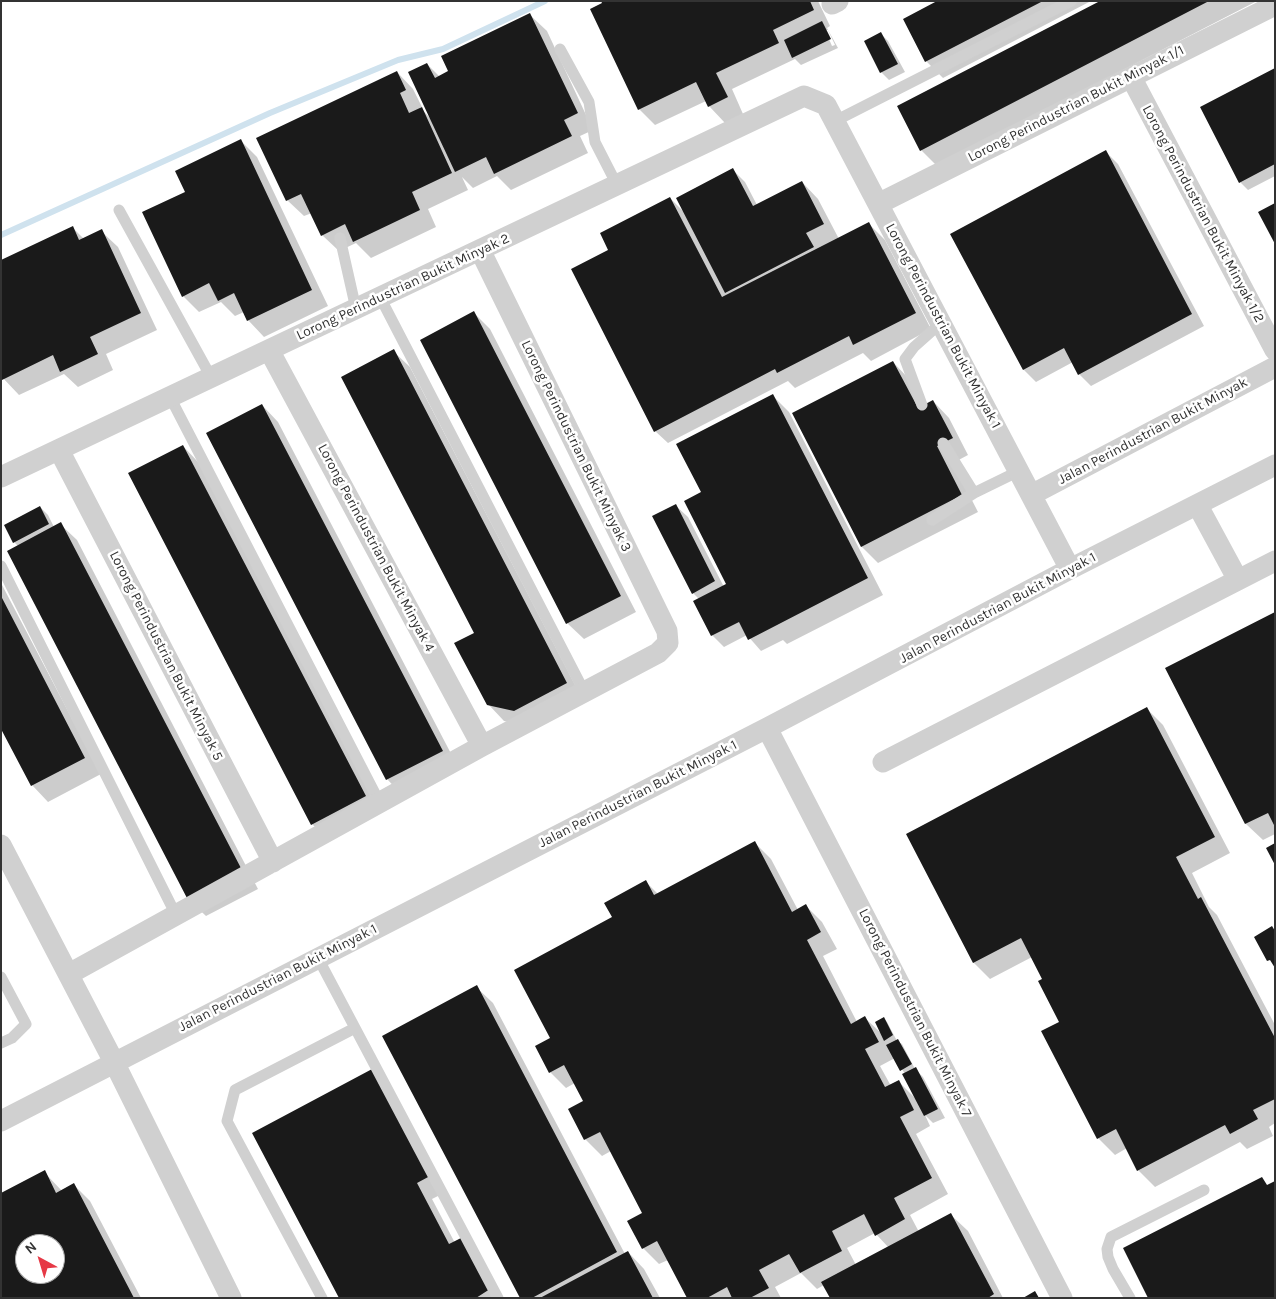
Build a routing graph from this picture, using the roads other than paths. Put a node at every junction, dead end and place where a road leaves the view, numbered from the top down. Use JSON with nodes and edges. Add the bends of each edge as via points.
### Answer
{"nodes":[{"id":1,"x":1071,"y":1,"type":"edge"},
{"id":2,"x":1275,"y":5,"type":"edge"},
{"id":3,"x":560,"y":49,"type":"dead end"},
{"id":4,"x":1131,"y":77,"type":"junction"},
{"id":5,"x":804,"y":96,"type":"joint"},
{"id":6,"x":835,"y":121,"type":"junction"},
{"id":7,"x":617,"y":185,"type":"junction"},
{"id":8,"x":878,"y":204,"type":"junction"},
{"id":9,"x":119,"y":210,"type":"dead end"},
{"id":10,"x":340,"y":238,"type":"dead end"},
{"id":11,"x":480,"y":250,"type":"junction"},
{"id":12,"x":380,"y":297,"type":"junction"},
{"id":13,"x":356,"y":309,"type":"junction"},
{"id":14,"x":941,"y":323,"type":"junction"},
{"id":15,"x":269,"y":350,"type":"junction"},
{"id":16,"x":1275,"y":350,"type":"edge"},
{"id":17,"x":1275,"y":367,"type":"edge"},
{"id":18,"x":211,"y":378,"type":"junction"},
{"id":19,"x":170,"y":397,"type":"junction"},
{"id":20,"x":922,"y":405,"type":"dead end"},
{"id":21,"x":943,"y":443,"type":"dead end"},
{"id":22,"x":58,"y":450,"type":"junction"},
{"id":23,"x":1275,"y":465,"type":"edge"},
{"id":24,"x":1019,"y":471,"type":"junction"},
{"id":25,"x":1,"y":477,"type":"edge"},
{"id":26,"x":974,"y":494,"type":"junction"},
{"id":27,"x":1031,"y":495,"type":"junction"},
{"id":28,"x":1198,"y":506,"type":"junction"},
{"id":29,"x":932,"y":520,"type":"dead end"},
{"id":30,"x":1275,"y":561,"type":"edge"},
{"id":31,"x":1,"y":566,"type":"edge"},
{"id":32,"x":1070,"y":569,"type":"junction"},
{"id":33,"x":1238,"y":580,"type":"junction"},
{"id":34,"x":584,"y":691,"type":"junction"},
{"id":35,"x":768,"y":728,"type":"junction"},
{"id":36,"x":482,"y":746,"type":"junction"},
{"id":37,"x":883,"y":762,"type":"dead end"},
{"id":38,"x":380,"y":803,"type":"junction"},
{"id":39,"x":1,"y":845,"type":"edge"},
{"id":40,"x":273,"y":862,"type":"junction"},
{"id":41,"x":176,"y":915,"type":"junction"},
{"id":42,"x":318,"y":958,"type":"junction"},
{"id":43,"x":69,"y":974,"type":"junction"},
{"id":44,"x":1,"y":977,"type":"edge"},
{"id":45,"x":355,"y":1028,"type":"junction"},
{"id":46,"x":1,"y":1043,"type":"edge"},
{"id":47,"x":114,"y":1062,"type":"junction"},
{"id":48,"x":1,"y":1121,"type":"edge"},
{"id":49,"x":1204,"y":1190,"type":"dead end"},
{"id":50,"x":231,"y":1298,"type":"edge"},
{"id":51,"x":322,"y":1298,"type":"edge"},
{"id":52,"x":498,"y":1298,"type":"edge"},
{"id":53,"x":1062,"y":1298,"type":"edge"},
{"id":54,"x":1130,"y":1298,"type":"edge"}],
"edges":[{"from":1,"to":6,"type":"lane"},
{"from":2,"to":4,"type":"street","name":"Lorong Perindustrian Bukit Minyak 1/1"},
{"from":3,"to":7,"type":"lane","via":[[589,102],[596,142]]},
{"from":4,"to":8,"type":"street","name":"Lorong Perindustrian Bukit Minyak 1/1"},
{"from":4,"to":16,"type":"street","name":"Lorong Perindustrian Bukit Minyak 1/2"},
{"from":5,"to":6,"type":"street","name":"Lorong Perindustrian Bukit Minyak 1","via":[[826,104]]},
{"from":5,"to":7,"type":"street","name":"Lorong Perindustrian Bukit Minyak 2"},
{"from":6,"to":8,"type":"street","name":"Lorong Perindustrian Bukit Minyak 1"},
{"from":7,"to":11,"type":"street","name":"Lorong Perindustrian Bukit Minyak 2"},
{"from":8,"to":14,"type":"street","name":"Lorong Perindustrian Bukit Minyak 1"},
{"from":9,"to":18,"type":"lane"},
{"from":10,"to":13,"type":"lane"},
{"from":11,"to":12,"type":"street","name":"Lorong Perindustrian Bukit Minyak 2"},
{"from":11,"to":34,"type":"street","name":"Lorong Perindustrian Bukit Minyak 3","via":[[667,631],[668,643],[658,653]]},
{"from":12,"to":13,"type":"street","name":"Lorong Perindustrian Bukit Minyak 2"},
{"from":12,"to":34,"type":"lane"},
{"from":13,"to":15,"type":"street","name":"Lorong Perindustrian Bukit Minyak 2"},
{"from":14,"to":20,"type":"lane","via":[[905,359]]},
{"from":14,"to":24,"type":"street","name":"Lorong Perindustrian Bukit Minyak 1"},
{"from":15,"to":18,"type":"street","name":"Lorong Perindustrian Bukit Minyak 2"},
{"from":15,"to":36,"type":"street","name":"Lorong Perindustrian Bukit Minyak 4"},
{"from":17,"to":27,"type":"street","name":"Jalan Perindustrian Bukit Minyak"},
{"from":18,"to":19,"type":"street","name":"Lorong Perindustrian Bukit Minyak 2"},
{"from":19,"to":22,"type":"street","name":"Lorong Perindustrian Bukit Minyak 2"},
{"from":19,"to":38,"type":"lane"},
{"from":21,"to":26,"type":"lane"},
{"from":22,"to":25,"type":"street","name":"Lorong Perindustrian Bukit Minyak 2"},
{"from":22,"to":40,"type":"street","name":"Lorong Perindustrian Bukit Minyak 5"},
{"from":23,"to":28,"type":"street","name":"Jalan Perindustrian Bukit Minyak 1"},
{"from":24,"to":26,"type":"lane"},
{"from":24,"to":27,"type":"street","name":"Lorong Perindustrian Bukit Minyak 1"},
{"from":26,"to":29,"type":"lane"},
{"from":27,"to":32,"type":"street","name":"Lorong Perindustrian Bukit Minyak 1"},
{"from":28,"to":32,"type":"street","name":"Jalan Perindustrian Bukit Minyak 1"},
{"from":28,"to":33,"type":"street"},
{"from":30,"to":33,"type":"street"},
{"from":31,"to":41,"type":"lane"},
{"from":32,"to":35,"type":"street","name":"Jalan Perindustrian Bukit Minyak 1"},
{"from":33,"to":37,"type":"street"},
{"from":34,"to":36,"type":"street"},
{"from":35,"to":42,"type":"street","name":"Jalan Perindustrian Bukit Minyak 1"},
{"from":35,"to":53,"type":"street","name":"Lorong Perindustrian Bukit Minyak 7"},
{"from":36,"to":38,"type":"street"},
{"from":38,"to":40,"type":"street"},
{"from":39,"to":43,"type":"street"},
{"from":40,"to":41,"type":"street"},
{"from":41,"to":43,"type":"street"},
{"from":42,"to":45,"type":"lane"},
{"from":42,"to":47,"type":"street","name":"Jalan Perindustrian Bukit Minyak 1"},
{"from":43,"to":47,"type":"street"},
{"from":44,"to":46,"type":"lane","via":[[26,1024],[12,1038]]},
{"from":45,"to":51,"type":"lane","via":[[235,1090],[227,1121]]},
{"from":45,"to":52,"type":"lane"},
{"from":47,"to":48,"type":"street","name":"Jalan Perindustrian Bukit Minyak 1"},
{"from":47,"to":50,"type":"street"},
{"from":49,"to":54,"type":"lane","via":[[1111,1238],[1108,1257]]}]}
